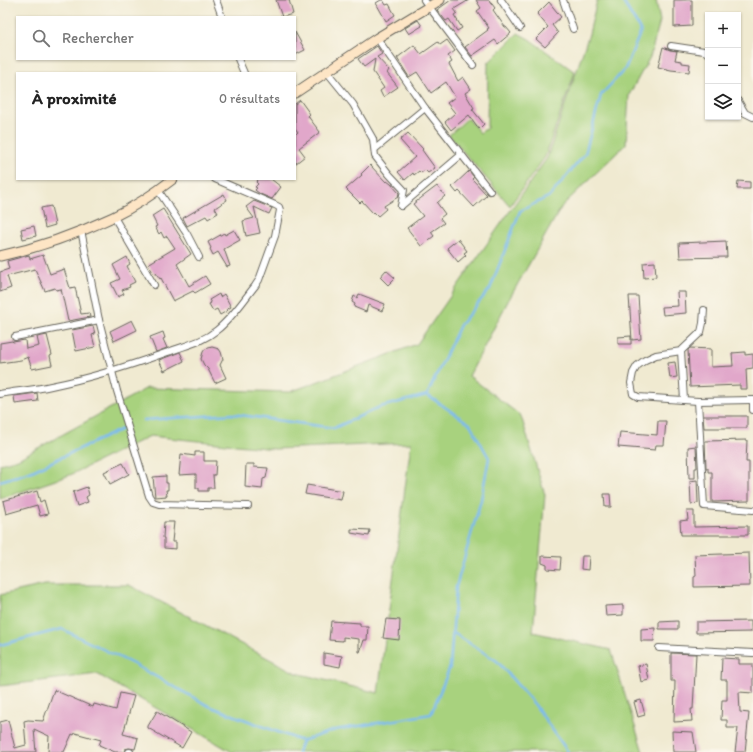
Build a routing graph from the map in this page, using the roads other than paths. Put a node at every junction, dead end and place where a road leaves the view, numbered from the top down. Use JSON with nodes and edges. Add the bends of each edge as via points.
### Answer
{"nodes":[{"id":1,"x":216,"y":0,"type":"edge"},
{"id":2,"x":440,"y":0,"type":"edge"},
{"id":3,"x":501,"y":0,"type":"edge"},
{"id":4,"x":562,"y":0,"type":"edge"},
{"id":5,"x":426,"y":4,"type":"edge"},
{"id":6,"x":222,"y":16,"type":"edge"},
{"id":7,"x":520,"y":28,"type":"dead end"},
{"id":8,"x":573,"y":29,"type":"dead end"},
{"id":9,"x":377,"y":38,"type":"junction"},
{"id":10,"x":671,"y":46,"type":"dead end"},
{"id":11,"x":705,"y":52,"type":"edge"},
{"id":12,"x":238,"y":60,"type":"edge"},
{"id":13,"x":473,"y":65,"type":"dead end"},
{"id":14,"x":244,"y":72,"type":"edge"},
{"id":15,"x":327,"y":72,"type":"junction"},
{"id":16,"x":296,"y":92,"type":"edge"},
{"id":17,"x":741,"y":106,"type":"edge"},
{"id":18,"x":425,"y":108,"type":"junction"},
{"id":19,"x":753,"y":117,"type":"edge"},
{"id":20,"x":374,"y":149,"type":"junction"},
{"id":21,"x":461,"y":155,"type":"junction"},
{"id":22,"x":172,"y":180,"type":"edge"},
{"id":23,"x":217,"y":180,"type":"edge"},
{"id":24,"x":158,"y":190,"type":"junction"},
{"id":25,"x":490,"y":191,"type":"dead end"},
{"id":26,"x":114,"y":217,"type":"junction"},
{"id":27,"x":81,"y":230,"type":"junction"},
{"id":28,"x":0,"y":256,"type":"edge"},
{"id":29,"x":199,"y":257,"type":"dead end"},
{"id":30,"x":154,"y":285,"type":"dead end"},
{"id":31,"x":704,"y":310,"type":"dead end"},
{"id":32,"x":99,"y":320,"type":"junction"},
{"id":33,"x":15,"y":338,"type":"dead end"},
{"id":34,"x":681,"y":351,"type":"junction"},
{"id":35,"x":112,"y":371,"type":"junction"},
{"id":36,"x":0,"y":394,"type":"edge"},
{"id":37,"x":684,"y":400,"type":"junction"},
{"id":38,"x":753,"y":400,"type":"edge"},
{"id":39,"x":698,"y":402,"type":"junction"},
{"id":40,"x":753,"y":410,"type":"edge"},
{"id":41,"x":248,"y":506,"type":"dead end"},
{"id":42,"x":753,"y":510,"type":"edge"},
{"id":43,"x":659,"y":648,"type":"dead end"},
{"id":44,"x":753,"y":653,"type":"edge"}],
"edges":[{"from":1,"to":6,"type":"street"},
{"from":2,"to":5,"type":"street"},
{"from":3,"to":7,"type":"street"},
{"from":4,"to":8,"type":"street"},
{"from":5,"to":9,"type":"street"},
{"from":5,"to":13,"type":"street"},
{"from":9,"to":15,"type":"street"},
{"from":9,"to":18,"type":"street"},
{"from":10,"to":11,"type":"street"},
{"from":12,"to":14,"type":"street"},
{"from":15,"to":16,"type":"street"},
{"from":15,"to":20,"type":"street","via":[[353,104],[373,139]]},
{"from":17,"to":19,"type":"street","via":[[745,113]]},
{"from":18,"to":20,"type":"street"},
{"from":18,"to":21,"type":"street"},
{"from":20,"to":21,"type":"street","via":[[375,156],[404,190],[401,206]]},
{"from":21,"to":25,"type":"street"},
{"from":22,"to":24,"type":"street"},
{"from":23,"to":35,"type":"street","via":[[279,207],[280,216],[275,236],[259,280],[229,318],[200,341]]},
{"from":24,"to":26,"type":"street"},
{"from":24,"to":29,"type":"street"},
{"from":26,"to":27,"type":"street"},
{"from":26,"to":30,"type":"street"},
{"from":27,"to":28,"type":"street","via":[[38,246]]},
{"from":27,"to":32,"type":"street"},
{"from":31,"to":34,"type":"street","via":[[701,332]]},
{"from":32,"to":33,"type":"street"},
{"from":32,"to":35,"type":"street"},
{"from":34,"to":37,"type":"street"},
{"from":34,"to":37,"type":"street","via":[[656,355],[645,360],[637,366],[631,383],[633,394],[638,397]]},
{"from":35,"to":36,"type":"street","via":[[50,387]]},
{"from":35,"to":41,"type":"street","via":[[149,496],[153,502]]},
{"from":37,"to":39,"type":"street"},
{"from":38,"to":39,"type":"street"},
{"from":38,"to":40,"type":"street"},
{"from":39,"to":42,"type":"street","via":[[704,506]]},
{"from":43,"to":44,"type":"street"}]}
